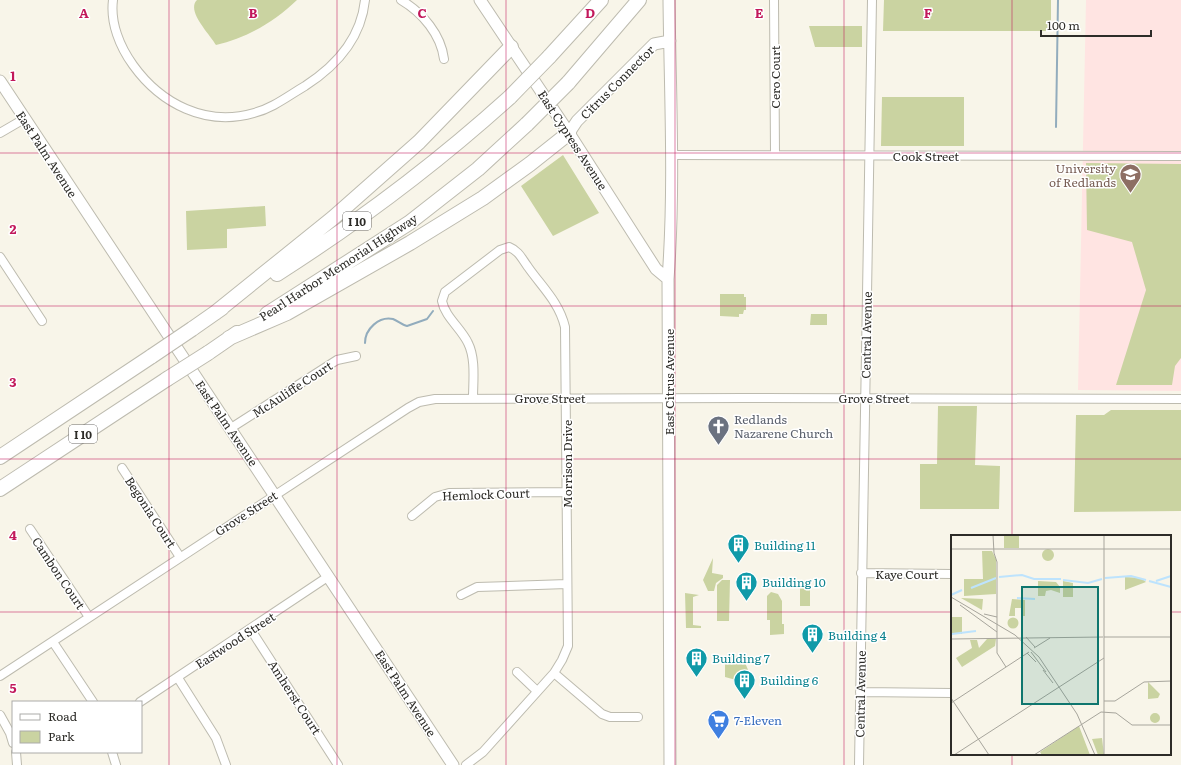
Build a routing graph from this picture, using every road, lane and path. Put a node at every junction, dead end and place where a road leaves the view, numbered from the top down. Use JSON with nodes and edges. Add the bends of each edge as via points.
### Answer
{"nodes":[{"id":1,"x":113,"y":0,"type":"edge"},
{"id":2,"x":365,"y":0,"type":"edge"},
{"id":3,"x":401,"y":0,"type":"edge"},
{"id":4,"x":480,"y":0,"type":"edge"},
{"id":5,"x":601,"y":0,"type":"edge"},
{"id":6,"x":639,"y":0,"type":"edge"},
{"id":7,"x":669,"y":0,"type":"edge"},
{"id":8,"x":774,"y":0,"type":"edge"},
{"id":9,"x":872,"y":0,"type":"edge"},
{"id":10,"x":670,"y":41,"type":"junction"},
{"id":11,"x":511,"y":47,"type":"junction"},
{"id":12,"x":444,"y":59,"type":"dead end"},
{"id":13,"x":0,"y":81,"type":"edge"},
{"id":14,"x":24,"y":119,"type":"junction"},
{"id":15,"x":0,"y":133,"type":"edge"},
{"id":16,"x":569,"y":133,"type":"junction"},
{"id":17,"x":775,"y":154,"type":"junction"},
{"id":18,"x":671,"y":155,"type":"junction"},
{"id":19,"x":870,"y":156,"type":"junction"},
{"id":20,"x":1181,"y":156,"type":"edge"},
{"id":21,"x":0,"y":257,"type":"edge"},
{"id":22,"x":668,"y":279,"type":"junction"},
{"id":23,"x":215,"y":313,"type":"junction"},
{"id":24,"x":42,"y":321,"type":"dead end"},
{"id":25,"x":229,"y":338,"type":"junction"},
{"id":26,"x":356,"y":356,"type":"dead end"},
{"id":27,"x":567,"y":398,"type":"junction"},
{"id":28,"x":669,"y":398,"type":"junction"},
{"id":29,"x":865,"y":398,"type":"junction"},
{"id":30,"x":473,"y":399,"type":"junction"},
{"id":31,"x":1181,"y":399,"type":"edge"},
{"id":32,"x":231,"y":428,"type":"junction"},
{"id":33,"x":0,"y":457,"type":"edge"},
{"id":34,"x":122,"y":468,"type":"dead end"},
{"id":35,"x":0,"y":489,"type":"edge"},
{"id":36,"x":567,"y":492,"type":"junction"},
{"id":37,"x":274,"y":494,"type":"junction"},
{"id":38,"x":412,"y":516,"type":"dead end"},
{"id":39,"x":30,"y":529,"type":"dead end"},
{"id":40,"x":180,"y":557,"type":"junction"},
{"id":41,"x":862,"y":573,"type":"junction"},
{"id":42,"x":951,"y":574,"type":"edge"},
{"id":43,"x":329,"y":576,"type":"junction"},
{"id":44,"x":567,"y":584,"type":"junction"},
{"id":45,"x":461,"y":595,"type":"dead end"},
{"id":46,"x":89,"y":617,"type":"junction"},
{"id":47,"x":251,"y":630,"type":"junction"},
{"id":48,"x":53,"y":642,"type":"junction"},
{"id":49,"x":516,"y":672,"type":"dead end"},
{"id":50,"x":554,"y":673,"type":"junction"},
{"id":51,"x":0,"y":676,"type":"edge"},
{"id":52,"x":178,"y":678,"type":"junction"},
{"id":53,"x":537,"y":691,"type":"junction"},
{"id":54,"x":860,"y":692,"type":"junction"},
{"id":55,"x":951,"y":693,"type":"edge"},
{"id":56,"x":92,"y":701,"type":"edge"},
{"id":57,"x":142,"y":701,"type":"edge"},
{"id":58,"x":0,"y":715,"type":"edge"},
{"id":59,"x":638,"y":717,"type":"dead end"},
{"id":60,"x":12,"y":740,"type":"edge"},
{"id":61,"x":16,"y":753,"type":"edge"},
{"id":62,"x":112,"y":753,"type":"edge"},
{"id":63,"x":17,"y":765,"type":"edge"},
{"id":64,"x":116,"y":765,"type":"edge"},
{"id":65,"x":226,"y":765,"type":"edge"},
{"id":66,"x":338,"y":765,"type":"edge"},
{"id":67,"x":453,"y":765,"type":"edge"},
{"id":68,"x":466,"y":765,"type":"edge"},
{"id":69,"x":670,"y":765,"type":"edge"},
{"id":70,"x":859,"y":765,"type":"edge"}],
"edges":[{"from":1,"to":2,"type":"street","via":[[115,29],[123,50],[148,84],[160,96],[184,109],[205,115],[227,117],[254,114],[273,106],[336,63],[351,42],[361,19]]},
{"from":3,"to":12,"type":"street","via":[[433,30],[442,46]]},
{"from":4,"to":11,"type":"main road","name":"East Cypress Avenue"},
{"from":5,"to":23,"type":"highway","number":"I 10","bridge":true,"via":[[510,97],[467,136],[396,193],[335,237]]},
{"from":6,"to":25,"type":"highway","name":"Pearl Harbor Memorial Highway","number":"I 10","bridge":true,"via":[[568,83],[478,169],[409,223]]},
{"from":7,"to":10,"type":"main road","name":"East Citrus Avenue"},
{"from":8,"to":17,"type":"street","name":"Cero Court"},
{"from":9,"to":19,"type":"street","name":"Central Avenue"},
{"from":10,"to":16,"type":"main road","name":"Citrus Connector","via":[[654,44],[577,121]]},
{"from":10,"to":18,"type":"main road","name":"East Citrus Avenue"},
{"from":11,"to":16,"type":"main road","name":"East Cypress Avenue"},
{"from":11,"to":23,"type":"highway","via":[[419,142],[333,218]]},
{"from":13,"to":14,"type":"main road","name":"East Palm Avenue"},
{"from":14,"to":15,"type":"street"},
{"from":14,"to":32,"type":"main road","name":"East Palm Avenue"},
{"from":16,"to":22,"type":"main road","name":"East Cypress Avenue","via":[[656,269]]},
{"from":16,"to":25,"type":"highway","via":[[483,198],[410,243],[287,313]]},
{"from":17,"to":18,"type":"street","name":"Cook Street"},
{"from":17,"to":19,"type":"street","name":"Cook Street"},
{"from":18,"to":22,"type":"main road","name":"East Citrus Avenue"},
{"from":19,"to":20,"type":"street","name":"Cook Street"},
{"from":19,"to":29,"type":"street","name":"Central Avenue"},
{"from":21,"to":24,"type":"street"},
{"from":22,"to":28,"type":"main road","name":"East Citrus Avenue"},
{"from":23,"to":33,"type":"highway","number":"I 10","bridge":true},
{"from":25,"to":35,"type":"highway","name":"Pearl Harbor Memorial Highway","number":"I 10","bridge":true},
{"from":26,"to":32,"type":"street","name":"McAuliffe Court","via":[[337,360]]},
{"from":27,"to":28,"type":"street","name":"Grove Street"},
{"from":27,"to":30,"type":"street","name":"Grove Street"},
{"from":27,"to":30,"type":"street","name":"Morrison Drive","via":[[565,327],[561,314],[518,252],[509,248],[500,250],[446,292],[442,301],[472,352]]},
{"from":27,"to":36,"type":"street","name":"Morrison Drive"},
{"from":28,"to":29,"type":"street","name":"Grove Street"},
{"from":28,"to":69,"type":"main road","name":"East Citrus Avenue"},
{"from":29,"to":31,"type":"street","name":"Grove Street"},
{"from":29,"to":41,"type":"street","name":"Central Avenue"},
{"from":30,"to":37,"type":"street","name":"Grove Street","via":[[435,399],[413,405]]},
{"from":32,"to":37,"type":"main road","name":"East Palm Avenue"},
{"from":34,"to":40,"type":"street","name":"Begonia Court"},
{"from":36,"to":38,"type":"street","name":"Hemlock Court","via":[[441,495]]},
{"from":36,"to":44,"type":"street","name":"Morrison Drive"},
{"from":37,"to":40,"type":"street","name":"Grove Street"},
{"from":37,"to":43,"type":"main road","name":"East Palm Avenue"},
{"from":39,"to":46,"type":"street","name":"Cambon Court"},
{"from":40,"to":46,"type":"street","name":"Grove Street"},
{"from":41,"to":42,"type":"street","name":"Kaye Court"},
{"from":41,"to":54,"type":"street","name":"Central Avenue"},
{"from":43,"to":47,"type":"street","name":"Eastwood Street"},
{"from":43,"to":67,"type":"main road","name":"East Palm Avenue"},
{"from":44,"to":45,"type":"street","via":[[477,587]]},
{"from":44,"to":50,"type":"street","name":"Morrison Drive","via":[[568,646]]},
{"from":46,"to":48,"type":"street","name":"Grove Street"},
{"from":47,"to":52,"type":"street","name":"Eastwood Street"},
{"from":47,"to":66,"type":"street","name":"Amherst Court"},
{"from":48,"to":51,"type":"street","name":"Grove Street"},
{"from":48,"to":56,"type":"street"},
{"from":49,"to":53,"type":"street"},
{"from":50,"to":53,"type":"street","name":"Morrison Drive"},
{"from":50,"to":59,"type":"street","via":[[602,714],[610,717]]},
{"from":52,"to":57,"type":"street","name":"Eastwood Street"},
{"from":52,"to":65,"type":"street","via":[[216,738]]},
{"from":53,"to":68,"type":"street","name":"Morrison Drive","via":[[483,752]]},
{"from":54,"to":55,"type":"street"},
{"from":54,"to":70,"type":"street","name":"Central Avenue"},
{"from":58,"to":60,"type":"street"},
{"from":61,"to":63,"type":"street"},
{"from":62,"to":64,"type":"street"}]}
